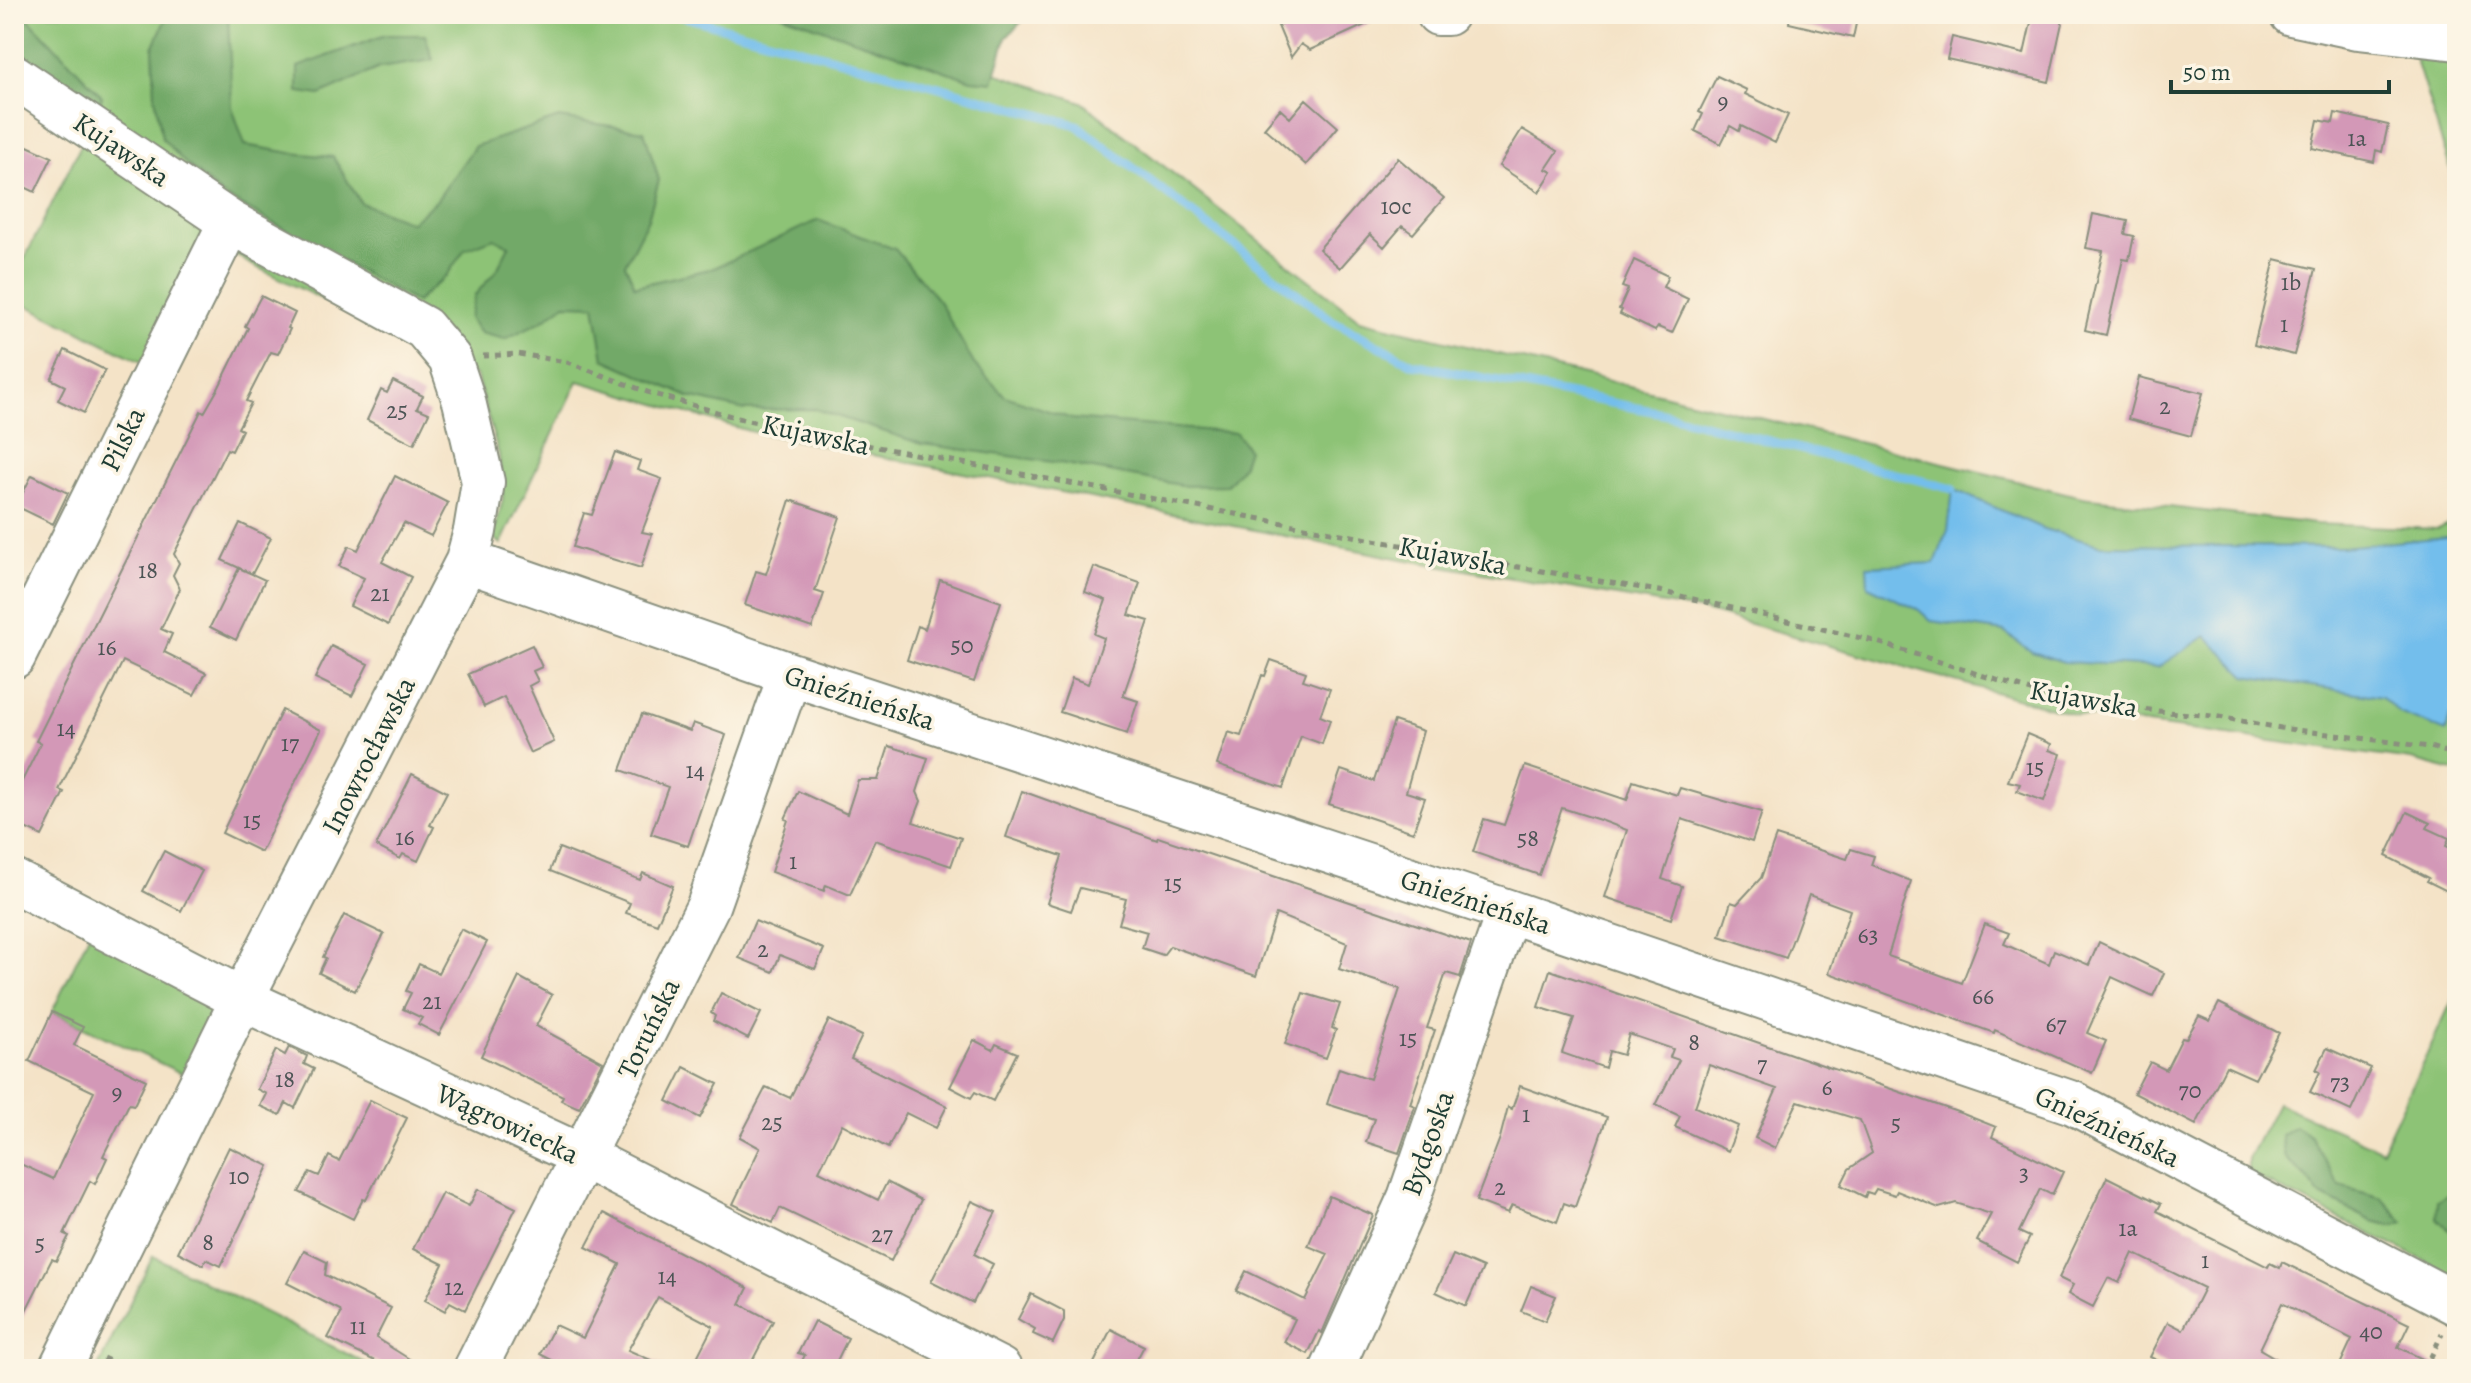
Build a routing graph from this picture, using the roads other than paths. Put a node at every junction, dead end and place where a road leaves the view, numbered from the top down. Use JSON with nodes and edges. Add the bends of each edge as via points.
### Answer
{"nodes":[{"id":1,"x":1438,"y":14,"type":"edge"},
{"id":2,"x":1447,"y":14,"type":"edge"},
{"id":3,"x":2291,"y":14,"type":"edge"},
{"id":4,"x":2450,"y":39,"type":"edge"},
{"id":5,"x":14,"y":76,"type":"edge"},
{"id":6,"x":230,"y":222,"type":"junction"},
{"id":7,"x":467,"y":561,"type":"junction"},
{"id":8,"x":14,"y":657,"type":"edge"},
{"id":9,"x":790,"y":674,"type":"junction"},
{"id":10,"x":14,"y":881,"type":"edge"},
{"id":11,"x":1508,"y":911,"type":"junction"},
{"id":12,"x":242,"y":999,"type":"junction"},
{"id":13,"x":584,"y":1157,"type":"junction"},
{"id":14,"x":2457,"y":1304,"type":"edge"},
{"id":15,"x":60,"y":1369,"type":"edge"},
{"id":16,"x":475,"y":1369,"type":"edge"},
{"id":17,"x":1000,"y":1369,"type":"edge"},
{"id":18,"x":1332,"y":1369,"type":"edge"}],
"edges":[{"from":1,"to":2,"type":"street"},
{"from":3,"to":4,"type":"street"},
{"from":5,"to":6,"type":"street","name":"Kujawska"},
{"from":6,"to":7,"type":"street","name":"Inowrocławska","via":[[424,328],[450,359],[483,482]]},
{"from":6,"to":8,"type":"street","name":"Pilska"},
{"from":7,"to":9,"type":"street","name":"Gnieźnieńska"},
{"from":7,"to":12,"type":"street","name":"Inowrocławska"},
{"from":9,"to":11,"type":"street","name":"Gnieźnieńska"},
{"from":9,"to":13,"type":"street","name":"Toruńska","via":[[708,906]]},
{"from":10,"to":12,"type":"street","name":"Wągrowiecka"},
{"from":11,"to":14,"type":"street","name":"Gnieźnieńska","via":[[2073,1103]]},
{"from":11,"to":18,"type":"street","name":"Bydgoska","via":[[1409,1198]]},
{"from":12,"to":13,"type":"street","name":"Wągrowiecka"},
{"from":12,"to":15,"type":"street","name":"Inowrocławska"},
{"from":13,"to":16,"type":"street","name":"Toruńska"},
{"from":13,"to":17,"type":"street","name":"Wągrowiecka"}]}
